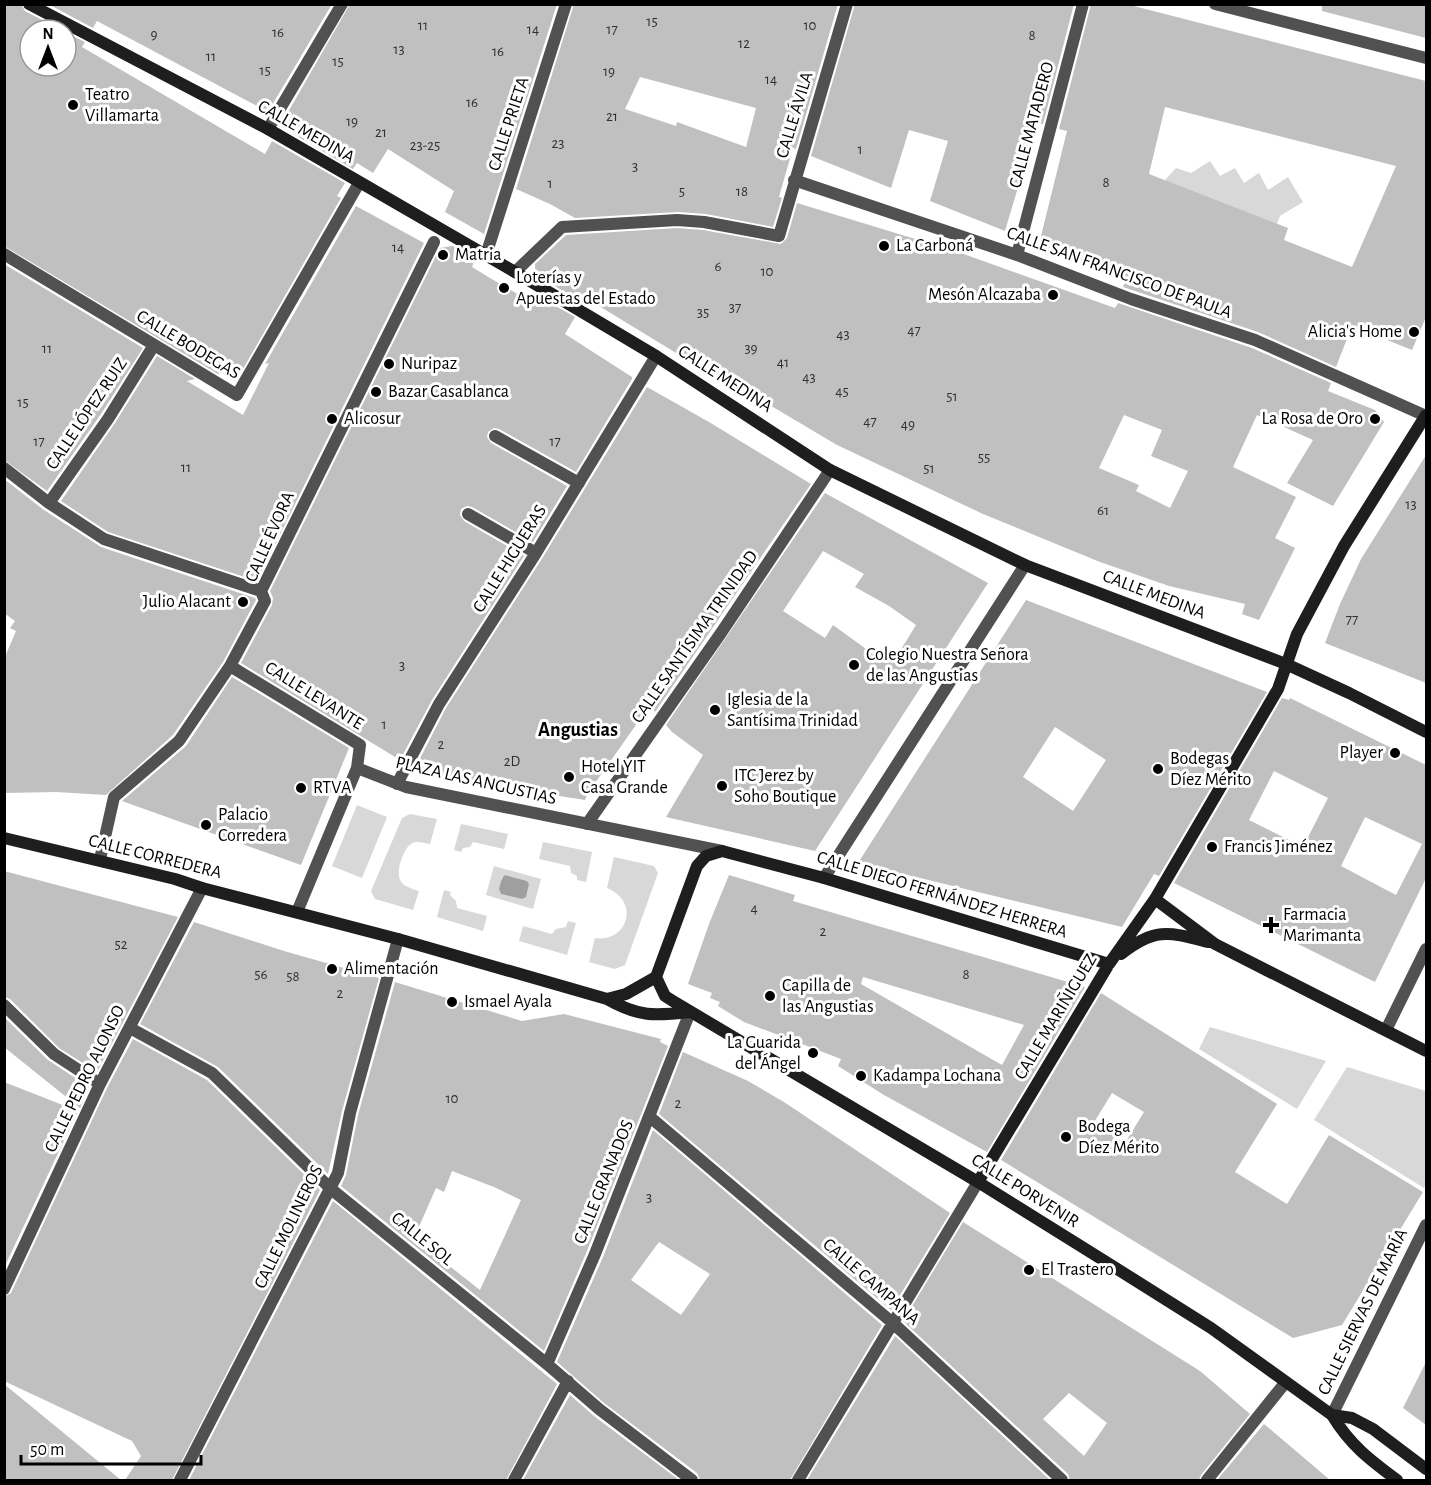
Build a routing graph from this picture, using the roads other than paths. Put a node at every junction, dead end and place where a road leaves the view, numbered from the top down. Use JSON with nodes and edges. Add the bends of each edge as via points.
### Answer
{"nodes":[{"id":1,"x":29,"y":4,"type":"edge"},
{"id":2,"x":342,"y":4,"type":"edge"},
{"id":3,"x":566,"y":4,"type":"edge"},
{"id":4,"x":847,"y":4,"type":"edge"},
{"id":5,"x":1083,"y":4,"type":"edge"},
{"id":6,"x":1215,"y":4,"type":"edge"},
{"id":7,"x":1426,"y":58,"type":"edge"},
{"id":8,"x":268,"y":129,"type":"junction"},
{"id":9,"x":794,"y":180,"type":"junction"},
{"id":10,"x":358,"y":183,"type":"junction"},
{"id":11,"x":434,"y":242,"type":"dead end"},
{"id":12,"x":4,"y":254,"type":"edge"},
{"id":13,"x":486,"y":255,"type":"junction"},
{"id":14,"x":1017,"y":255,"type":"junction"},
{"id":15,"x":515,"y":272,"type":"junction"},
{"id":16,"x":154,"y":345,"type":"junction"},
{"id":17,"x":656,"y":356,"type":"junction"},
{"id":18,"x":1426,"y":415,"type":"edge"},
{"id":19,"x":495,"y":436,"type":"dead end"},
{"id":20,"x":4,"y":468,"type":"edge"},
{"id":21,"x":830,"y":470,"type":"junction"},
{"id":22,"x":579,"y":483,"type":"junction"},
{"id":23,"x":49,"y":503,"type":"junction"},
{"id":24,"x":468,"y":514,"type":"dead end"},
{"id":25,"x":536,"y":553,"type":"junction"},
{"id":26,"x":1025,"y":565,"type":"junction"},
{"id":27,"x":261,"y":591,"type":"junction"},
{"id":28,"x":1286,"y":664,"type":"junction"},
{"id":29,"x":230,"y":666,"type":"junction"},
{"id":30,"x":1426,"y":732,"type":"edge"},
{"id":31,"x":357,"y":768,"type":"junction"},
{"id":32,"x":397,"y":784,"type":"junction"},
{"id":33,"x":587,"y":824,"type":"junction"},
{"id":34,"x":4,"y":838,"type":"edge"},
{"id":35,"x":722,"y":851,"type":"junction"},
{"id":36,"x":101,"y":855,"type":"dead end"},
{"id":37,"x":824,"y":878,"type":"junction"},
{"id":38,"x":202,"y":888,"type":"junction"},
{"id":39,"x":1155,"y":900,"type":"junction"},
{"id":40,"x":297,"y":912,"type":"junction"},
{"id":41,"x":398,"y":939,"type":"junction"},
{"id":42,"x":1215,"y":944,"type":"junction"},
{"id":43,"x":1426,"y":949,"type":"edge"},
{"id":44,"x":1109,"y":964,"type":"junction"},
{"id":45,"x":656,"y":977,"type":"junction"},
{"id":46,"x":607,"y":999,"type":"junction"},
{"id":47,"x":4,"y":1005,"type":"edge"},
{"id":48,"x":690,"y":1012,"type":"junction"},
{"id":49,"x":130,"y":1028,"type":"junction"},
{"id":50,"x":1386,"y":1030,"type":"junction"},
{"id":51,"x":1426,"y":1051,"type":"edge"},
{"id":52,"x":99,"y":1084,"type":"junction"},
{"id":53,"x":650,"y":1117,"type":"junction"},
{"id":54,"x":978,"y":1182,"type":"junction"},
{"id":55,"x":331,"y":1189,"type":"junction"},
{"id":56,"x":1426,"y":1225,"type":"edge"},
{"id":57,"x":4,"y":1289,"type":"edge"},
{"id":58,"x":894,"y":1324,"type":"junction"},
{"id":59,"x":547,"y":1364,"type":"junction"},
{"id":60,"x":568,"y":1381,"type":"junction"},
{"id":61,"x":1285,"y":1383,"type":"junction"},
{"id":62,"x":1332,"y":1415,"type":"junction"},
{"id":63,"x":1426,"y":1469,"type":"edge"},
{"id":64,"x":180,"y":1480,"type":"edge"},
{"id":65,"x":514,"y":1480,"type":"edge"},
{"id":66,"x":692,"y":1480,"type":"edge"},
{"id":67,"x":798,"y":1480,"type":"edge"},
{"id":68,"x":1062,"y":1480,"type":"edge"},
{"id":69,"x":1207,"y":1480,"type":"edge"},
{"id":70,"x":1396,"y":1480,"type":"edge"}],
"edges":[{"from":1,"to":8,"type":"street","name":"CALLE MEDINA"},
{"from":2,"to":8,"type":"street"},
{"from":3,"to":13,"type":"street","name":"CALLE PRIETA"},
{"from":4,"to":9,"type":"street","name":"CALLE ÁVILA"},
{"from":5,"to":14,"type":"street","name":"CALLE MATADERO"},
{"from":6,"to":7,"type":"street"},
{"from":8,"to":10,"type":"street","name":"CALLE MEDINA"},
{"from":9,"to":14,"type":"street","name":"CALLE SAN FRANCISCO DE PAULA"},
{"from":9,"to":15,"type":"street","name":"CALLE ÁVILA","via":[[778,236],[677,220],[562,227]]},
{"from":10,"to":13,"type":"street","name":"CALLE MEDINA"},
{"from":10,"to":16,"type":"street","name":"CALLE BODEGAS","via":[[237,395]]},
{"from":11,"to":27,"type":"street","name":"CALLE ÉVORA"},
{"from":12,"to":16,"type":"street","name":"CALLE BODEGAS"},
{"from":13,"to":15,"type":"street","name":"CALLE MEDINA"},
{"from":14,"to":18,"type":"street","name":"CALLE SAN FRANCISCO DE PAULA","via":[[1131,299],[1255,340]]},
{"from":15,"to":17,"type":"street","name":"CALLE MEDINA"},
{"from":16,"to":23,"type":"street","name":"CALLE LÓPEZ RUIZ"},
{"from":17,"to":21,"type":"street","name":"CALLE MEDINA"},
{"from":17,"to":22,"type":"street","name":"CALLE HIGUERAS"},
{"from":18,"to":28,"type":"street","name":"CALLE MARIÑIGUEZ","via":[[1344,546],[1297,634]]},
{"from":19,"to":22,"type":"street"},
{"from":20,"to":23,"type":"street"},
{"from":21,"to":26,"type":"street","name":"CALLE MEDINA"},
{"from":21,"to":33,"type":"street","name":"CALLE SANTÍSIMA TRINIDAD"},
{"from":22,"to":25,"type":"street","name":"CALLE HIGUERAS"},
{"from":23,"to":27,"type":"street","via":[[104,539]]},
{"from":24,"to":25,"type":"street"},
{"from":25,"to":32,"type":"street","name":"CALLE HIGUERAS","via":[[439,704]]},
{"from":26,"to":28,"type":"street","name":"CALLE MEDINA"},
{"from":26,"to":37,"type":"street"},
{"from":27,"to":29,"type":"street","name":"CALLE ÉVORA","via":[[265,602]]},
{"from":28,"to":30,"type":"street","name":"CALLE MEDINA"},
{"from":28,"to":39,"type":"street","name":"CALLE MARIÑIGUEZ","via":[[1278,689]]},
{"from":29,"to":31,"type":"street","name":"CALLE LEVANTE","via":[[360,746]]},
{"from":29,"to":36,"type":"street","name":"CALLE ÉVORA","via":[[179,741],[114,796]]},
{"from":31,"to":32,"type":"street","name":"PLAZA LAS ANGUSTIAS"},
{"from":31,"to":40,"type":"street"},
{"from":32,"to":33,"type":"street","name":"PLAZA LAS ANGUSTIAS"},
{"from":33,"to":35,"type":"street","name":"PLAZA LAS ANGUSTIAS"},
{"from":34,"to":38,"type":"street","name":"CALLE CORREDERA"},
{"from":35,"to":37,"type":"street","name":"CALLE DIEGO FERNÁNDEZ HERRERA"},
{"from":35,"to":45,"type":"street","via":[[706,856],[697,866]]},
{"from":37,"to":44,"type":"street","name":"CALLE DIEGO FERNÁNDEZ HERRERA"},
{"from":38,"to":40,"type":"street","name":"CALLE CORREDERA"},
{"from":38,"to":49,"type":"street","name":"CALLE PEDRO ALONSO"},
{"from":39,"to":42,"type":"street"},
{"from":39,"to":44,"type":"street","name":"CALLE MARIÑIGUEZ"},
{"from":40,"to":41,"type":"street"},
{"from":41,"to":46,"type":"street"},
{"from":41,"to":55,"type":"street","name":"CALLE MOLINEROS"},
{"from":42,"to":44,"type":"street","via":[[1173,933],[1154,935],[1138,940]]},
{"from":42,"to":50,"type":"street"},
{"from":43,"to":50,"type":"street"},
{"from":44,"to":54,"type":"street","name":"CALLE MARIÑIGUEZ"},
{"from":45,"to":46,"type":"street","via":[[626,994]]},
{"from":45,"to":48,"type":"street","name":"CALLE PORVENIR","via":[[665,996]]},
{"from":46,"to":48,"type":"street","via":[[623,1008],[654,1016]]},
{"from":47,"to":52,"type":"street","via":[[54,1054]]},
{"from":48,"to":53,"type":"street","name":"CALLE GRANADOS"},
{"from":48,"to":54,"type":"street","name":"CALLE PORVENIR"},
{"from":49,"to":52,"type":"street","name":"CALLE PEDRO ALONSO"},
{"from":49,"to":55,"type":"street","name":"CALLE SOL","via":[[212,1073]]},
{"from":50,"to":51,"type":"street"},
{"from":52,"to":57,"type":"street","name":"CALLE PEDRO ALONSO"},
{"from":53,"to":58,"type":"street","name":"CALLE CAMPANA"},
{"from":53,"to":59,"type":"street","name":"CALLE GRANADOS"},
{"from":54,"to":58,"type":"street","name":"CALLE MARIÑIGUEZ"},
{"from":54,"to":61,"type":"street","name":"CALLE PORVENIR","via":[[1211,1328]]},
{"from":55,"to":59,"type":"street","name":"CALLE SOL"},
{"from":55,"to":64,"type":"street","name":"CALLE MOLINEROS"},
{"from":56,"to":62,"type":"street","name":"CALLE SIERVAS DE MARÍA"},
{"from":58,"to":67,"type":"street","name":"CALLE MARIÑIGUEZ"},
{"from":58,"to":68,"type":"street","name":"CALLE CAMPANA"},
{"from":59,"to":60,"type":"street","name":"CALLE SOL"},
{"from":60,"to":65,"type":"street"},
{"from":60,"to":66,"type":"street","name":"CALLE SOL"},
{"from":61,"to":62,"type":"street","name":"CALLE PORVENIR"},
{"from":61,"to":69,"type":"street"},
{"from":62,"to":63,"type":"street","name":"CALLE PORVENIR","via":[[1352,1418],[1373,1429]]},
{"from":62,"to":70,"type":"street","name":"CALLE PORVENIR","via":[[1363,1455]]}]}
